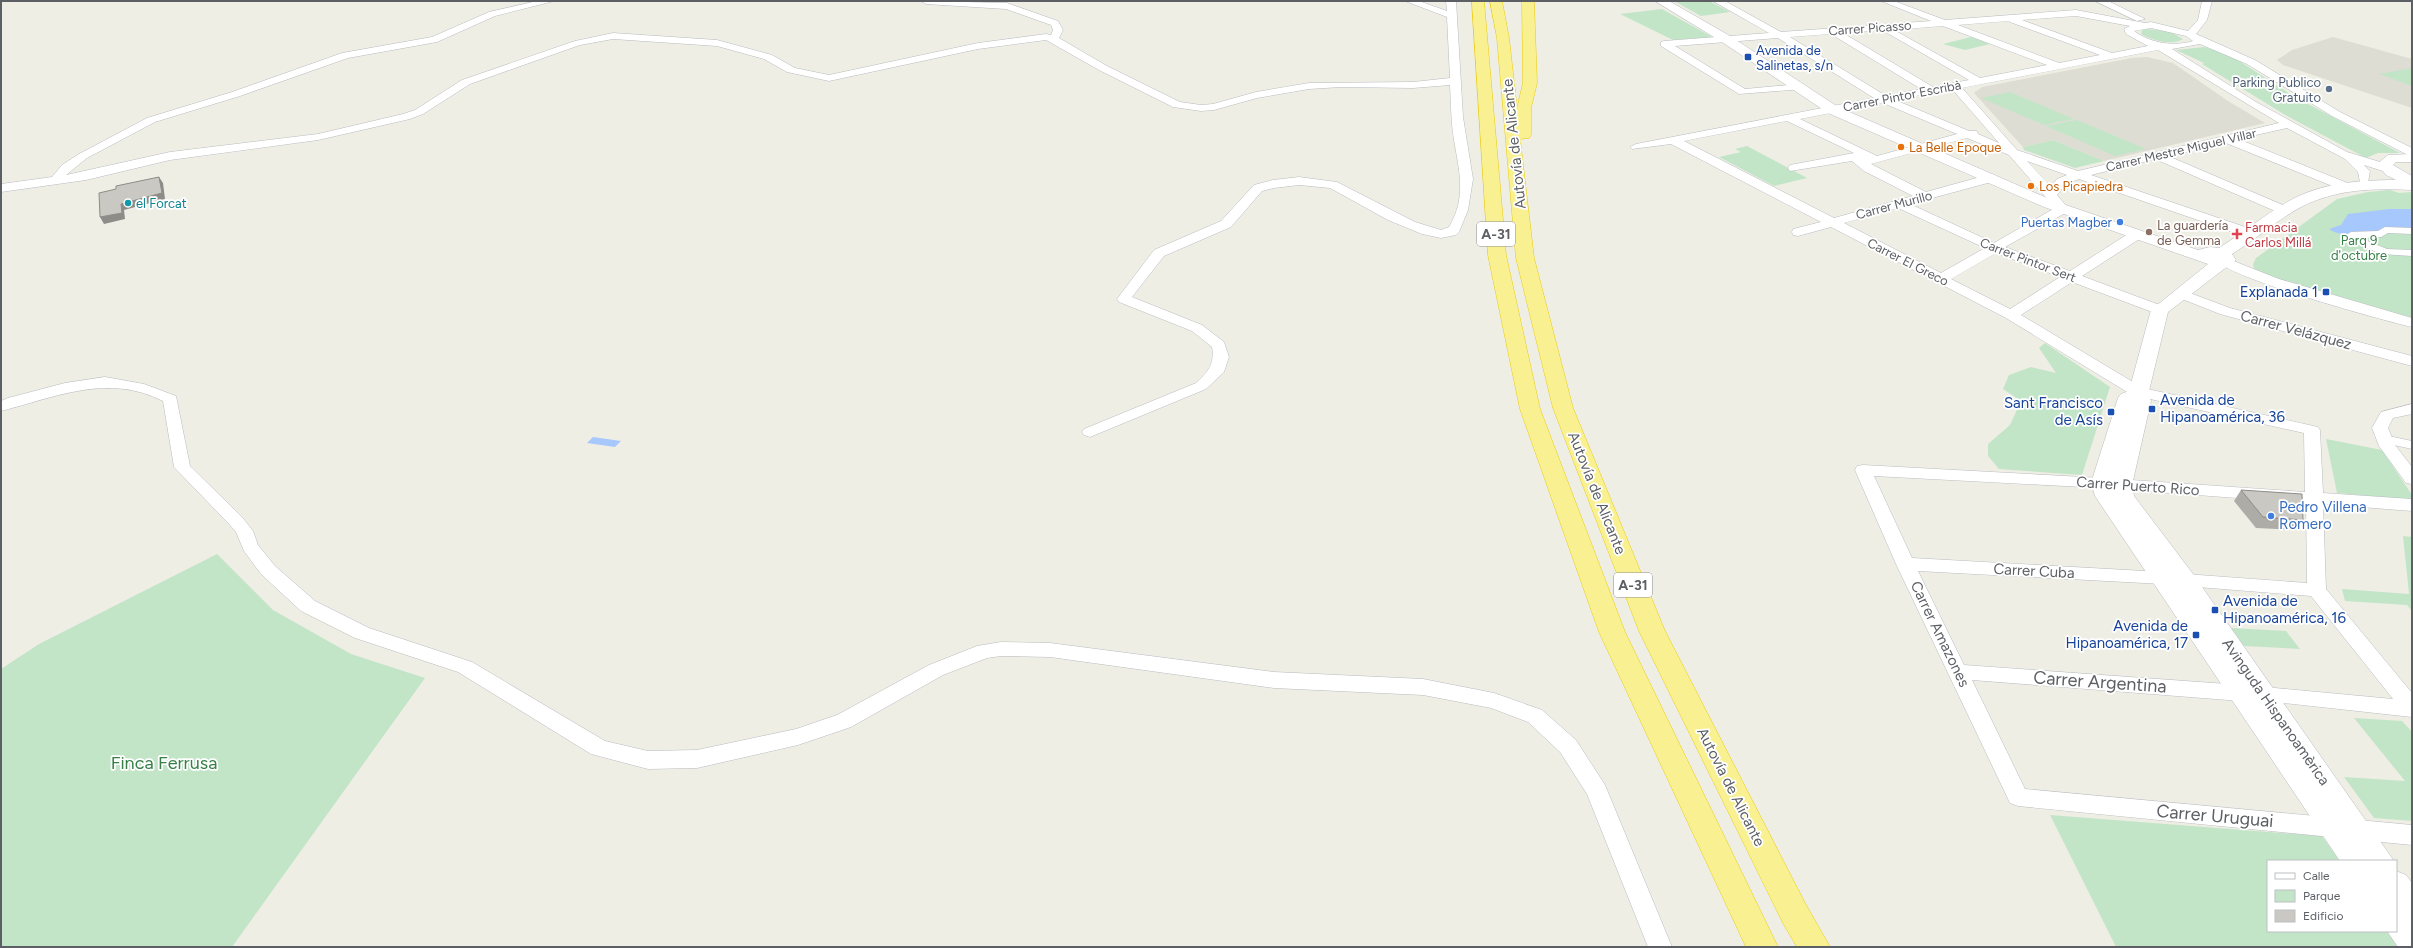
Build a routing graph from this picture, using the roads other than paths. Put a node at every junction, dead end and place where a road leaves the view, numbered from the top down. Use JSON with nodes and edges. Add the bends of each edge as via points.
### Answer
{"nodes":[{"id":1,"x":549,"y":1,"type":"edge"},
{"id":2,"x":926,"y":1,"type":"edge"},
{"id":3,"x":1410,"y":1,"type":"edge"},
{"id":4,"x":1451,"y":1,"type":"edge"},
{"id":5,"x":1478,"y":1,"type":"edge"},
{"id":6,"x":1496,"y":1,"type":"edge"},
{"id":7,"x":1528,"y":1,"type":"edge"},
{"id":8,"x":1661,"y":1,"type":"edge"},
{"id":9,"x":1718,"y":1,"type":"edge"},
{"id":10,"x":1886,"y":1,"type":"edge"},
{"id":11,"x":2100,"y":1,"type":"edge"},
{"id":12,"x":2207,"y":1,"type":"edge"},
{"id":13,"x":1452,"y":16,"type":"junction"},
{"id":14,"x":2007,"y":18,"type":"junction"},
{"id":15,"x":1942,"y":23,"type":"junction"},
{"id":16,"x":2146,"y":25,"type":"junction"},
{"id":17,"x":1883,"y":27,"type":"junction"},
{"id":18,"x":1832,"y":31,"type":"junction"},
{"id":19,"x":1779,"y":35,"type":"junction"},
{"id":20,"x":2193,"y":37,"type":"junction"},
{"id":21,"x":1054,"y":39,"type":"junction"},
{"id":22,"x":1726,"y":39,"type":"junction"},
{"id":23,"x":2160,"y":45,"type":"junction"},
{"id":24,"x":2129,"y":53,"type":"junction"},
{"id":25,"x":2112,"y":56,"type":"junction"},
{"id":26,"x":2190,"y":62,"type":"junction"},
{"id":27,"x":2062,"y":67,"type":"junction"},
{"id":28,"x":1455,"y":81,"type":"junction"},
{"id":29,"x":1980,"y":82,"type":"junction"},
{"id":30,"x":1955,"y":86,"type":"junction"},
{"id":31,"x":1799,"y":87,"type":"junction"},
{"id":32,"x":1932,"y":91,"type":"junction"},
{"id":33,"x":1885,"y":100,"type":"junction"},
{"id":34,"x":1833,"y":110,"type":"junction"},
{"id":35,"x":1788,"y":118,"type":"junction"},
{"id":36,"x":2289,"y":124,"type":"junction"},
{"id":37,"x":1993,"y":128,"type":"junction"},
{"id":38,"x":1969,"y":134,"type":"junction"},
{"id":39,"x":2227,"y":139,"type":"junction"},
{"id":40,"x":1673,"y":140,"type":"junction"},
{"id":41,"x":1636,"y":148,"type":"dead end"},
{"id":42,"x":1920,"y":148,"type":"junction"},
{"id":43,"x":2016,"y":153,"type":"junction"},
{"id":44,"x":2412,"y":153,"type":"edge"},
{"id":45,"x":2158,"y":156,"type":"junction"},
{"id":46,"x":1515,"y":157,"type":"junction"},
{"id":47,"x":2349,"y":157,"type":"junction"},
{"id":48,"x":2412,"y":158,"type":"edge"},
{"id":49,"x":1864,"y":159,"type":"junction"},
{"id":50,"x":1794,"y":168,"type":"dead end"},
{"id":51,"x":2386,"y":169,"type":"junction"},
{"id":52,"x":2079,"y":174,"type":"junction"},
{"id":53,"x":1991,"y":178,"type":"junction"},
{"id":54,"x":2364,"y":179,"type":"junction"},
{"id":55,"x":55,"y":181,"type":"junction"},
{"id":56,"x":2412,"y":183,"type":"edge"},
{"id":57,"x":2346,"y":187,"type":"junction"},
{"id":58,"x":1,"y":188,"type":"edge"},
{"id":59,"x":2051,"y":195,"type":"junction"},
{"id":60,"x":1925,"y":196,"type":"junction"},
{"id":61,"x":1899,"y":204,"type":"junction"},
{"id":62,"x":2063,"y":209,"type":"junction"},
{"id":63,"x":2286,"y":211,"type":"junction"},
{"id":64,"x":1832,"y":222,"type":"junction"},
{"id":65,"x":2412,"y":231,"type":"edge"},
{"id":66,"x":1798,"y":232,"type":"dead end"},
{"id":67,"x":2252,"y":234,"type":"junction"},
{"id":68,"x":2136,"y":235,"type":"junction"},
{"id":69,"x":1994,"y":248,"type":"junction"},
{"id":70,"x":2412,"y":253,"type":"edge"},
{"id":71,"x":2219,"y":259,"type":"junction"},
{"id":72,"x":2071,"y":277,"type":"junction"},
{"id":73,"x":1942,"y":278,"type":"junction"},
{"id":74,"x":2182,"y":294,"type":"junction"},
{"id":75,"x":2160,"y":310,"type":"junction"},
{"id":76,"x":2011,"y":315,"type":"junction"},
{"id":77,"x":2412,"y":323,"type":"edge"},
{"id":78,"x":2412,"y":361,"type":"edge"},
{"id":79,"x":2138,"y":394,"type":"junction"},
{"id":80,"x":1,"y":406,"type":"edge"},
{"id":81,"x":2412,"y":409,"type":"edge"},
{"id":82,"x":1090,"y":432,"type":"dead end"},
{"id":83,"x":2384,"y":439,"type":"junction"},
{"id":84,"x":2412,"y":445,"type":"edge"},
{"id":85,"x":1863,"y":470,"type":"joint"},
{"id":86,"x":2412,"y":479,"type":"edge"},
{"id":87,"x":2111,"y":484,"type":"junction"},
{"id":88,"x":2314,"y":499,"type":"junction"},
{"id":89,"x":2412,"y":505,"type":"edge"},
{"id":90,"x":1905,"y":564,"type":"junction"},
{"id":91,"x":2174,"y":579,"type":"junction"},
{"id":92,"x":2317,"y":590,"type":"junction"},
{"id":93,"x":1959,"y":672,"type":"junction"},
{"id":94,"x":2241,"y":693,"type":"junction"},
{"id":95,"x":2264,"y":695,"type":"junction"},
{"id":96,"x":2412,"y":708,"type":"edge"},
{"id":97,"x":2018,"y":797,"type":"joint"},
{"id":98,"x":2332,"y":827,"type":"junction"},
{"id":99,"x":2357,"y":828,"type":"junction"},
{"id":100,"x":2412,"y":835,"type":"edge"},
{"id":101,"x":2355,"y":860,"type":"edge"},
{"id":102,"x":2379,"y":860,"type":"edge"},
{"id":103,"x":2397,"y":885,"type":"edge"},
{"id":104,"x":2412,"y":907,"type":"edge"},
{"id":105,"x":2397,"y":920,"type":"edge"},
{"id":106,"x":2412,"y":942,"type":"edge"},
{"id":107,"x":1660,"y":947,"type":"edge"},
{"id":108,"x":1762,"y":947,"type":"edge"},
{"id":109,"x":1814,"y":947,"type":"edge"}],
"edges":[{"from":1,"to":55,"type":"street","via":[[492,14],[434,40],[346,55],[236,94],[152,120],[83,156],[66,168]]},
{"from":2,"to":21,"type":"street","via":[[1007,6],[1055,23],[1058,30]]},
{"from":3,"to":13,"type":"street"},
{"from":4,"to":13,"type":"street"},
{"from":5,"to":108,"type":"highway","name":"Autovía de Alicante","number":"A-31","via":[[1497,255],[1530,409],[1612,632]]},
{"from":6,"to":46,"type":"highway","name":"Autovía de Alicante","number":"A-31","via":[[1503,38]]},
{"from":7,"to":46,"type":"highway","via":[[1530,83],[1524,108],[1524,145]]},
{"from":8,"to":22,"type":"street"},
{"from":9,"to":19,"type":"street"},
{"from":10,"to":15,"type":"street"},
{"from":11,"to":16,"type":"street"},
{"from":12,"to":20,"type":"street","via":[[2202,22]]},
{"from":13,"to":28,"type":"street"},
{"from":14,"to":15,"type":"street","name":"Carrer Picasso"},
{"from":14,"to":16,"type":"street","name":"Carrer Picasso","via":[[2076,13]]},
{"from":14,"to":25,"type":"street"},
{"from":15,"to":17,"type":"street","name":"Carrer Picasso"},
{"from":15,"to":27,"type":"street"},
{"from":16,"to":20,"type":"street"},
{"from":16,"to":23,"type":"street","via":[[2129,29],[2129,32],[2133,36]]},
{"from":17,"to":18,"type":"street","name":"Carrer Picasso"},
{"from":17,"to":29,"type":"street"},
{"from":18,"to":19,"type":"street","name":"Carrer Picasso"},
{"from":18,"to":32,"type":"street"},
{"from":19,"to":22,"type":"street","name":"Carrer Picasso"},
{"from":19,"to":33,"type":"street"},
{"from":20,"to":23,"type":"street","via":[[2196,43],[2190,45]]},
{"from":20,"to":44,"type":"street","via":[[2251,62],[2336,114]]},
{"from":21,"to":28,"type":"street","via":[[1103,68],[1177,105],[1200,108],[1309,86],[1413,85]]},
{"from":21,"to":55,"type":"street","via":[[1031,38],[978,46],[829,78],[791,70],[768,57],[717,43],[613,36],[592,39],[466,82],[419,112],[406,117],[318,137],[170,156]]},
{"from":22,"to":31,"type":"street"},
{"from":22,"to":31,"type":"street","name":"Carrer Picasso","via":[[1664,44],[1743,92]]},
{"from":23,"to":24,"type":"street","name":"Carrer Pintor Escribà"},
{"from":23,"to":26,"type":"street"},
{"from":24,"to":25,"type":"street","name":"Carrer Pintor Escribà"},
{"from":24,"to":26,"type":"street","via":[[2154,54]]},
{"from":25,"to":27,"type":"street","name":"Carrer Pintor Escribà"},
{"from":26,"to":36,"type":"street","via":[[2252,104]]},
{"from":27,"to":29,"type":"street","name":"Carrer Pintor Escribà"},
{"from":28,"to":82,"type":"street","via":[[1459,138],[1467,184],[1456,228],[1451,232],[1437,234],[1420,230],[1333,185],[1317,182],[1284,182],[1258,188],[1226,224],[1159,253],[1124,299],[1197,328],[1219,345],[1221,357],[1216,372],[1201,386]]},
{"from":29,"to":30,"type":"street","name":"Carrer Pintor Escribà"},
{"from":30,"to":32,"type":"street","name":"Carrer Pintor Escribà"},
{"from":30,"to":37,"type":"street"},
{"from":31,"to":34,"type":"street"},
{"from":32,"to":33,"type":"street","name":"Carrer Pintor Escribà"},
{"from":33,"to":34,"type":"street","name":"Carrer Pintor Escribà"},
{"from":33,"to":38,"type":"street"},
{"from":34,"to":35,"type":"street","name":"Carrer Pintor Escribà"},
{"from":34,"to":42,"type":"street"},
{"from":35,"to":40,"type":"street","name":"Carrer Pintor Escribà"},
{"from":35,"to":49,"type":"street"},
{"from":36,"to":39,"type":"street","name":"Carrer Mestre Miguel Villar"},
{"from":36,"to":47,"type":"street"},
{"from":37,"to":38,"type":"street"},
{"from":37,"to":43,"type":"street"},
{"from":38,"to":42,"type":"street"},
{"from":38,"to":43,"type":"street"},
{"from":39,"to":45,"type":"street","name":"Carrer Mestre Miguel Villar"},
{"from":39,"to":57,"type":"street"},
{"from":40,"to":41,"type":"street","name":"Carrer Pintor Escribà"},
{"from":40,"to":64,"type":"street","name":"Carrer El Greco"},
{"from":42,"to":49,"type":"street"},
{"from":42,"to":53,"type":"street"},
{"from":43,"to":52,"type":"street"},
{"from":43,"to":59,"type":"street"},
{"from":45,"to":52,"type":"street","name":"Carrer Mestre Miguel Villar"},
{"from":45,"to":63,"type":"street"},
{"from":46,"to":109,"type":"highway","name":"Autovía de Alicante","number":"A-31","via":[[1525,258],[1563,408],[1652,631],[1794,913]]},
{"from":47,"to":51,"type":"street"},
{"from":47,"to":54,"type":"street","via":[[2364,170]]},
{"from":48,"to":51,"type":"street","via":[[2386,161]]},
{"from":49,"to":50,"type":"street","via":[[1832,160]]},
{"from":49,"to":60,"type":"street","via":[[1868,168]]},
{"from":51,"to":54,"type":"street"},
{"from":51,"to":56,"type":"street"},
{"from":52,"to":59,"type":"street","name":"Carrer Mestre Miguel Villar","via":[[2061,182]]},
{"from":52,"to":67,"type":"street"},
{"from":53,"to":60,"type":"street","name":"Carrer Murillo"},
{"from":53,"to":62,"type":"street"},
{"from":54,"to":57,"type":"street"},
{"from":55,"to":58,"type":"street"},
{"from":56,"to":57,"type":"street"},
{"from":57,"to":63,"type":"street","via":[[2319,193]]},
{"from":59,"to":62,"type":"street"},
{"from":60,"to":61,"type":"street","name":"Carrer Murillo"},
{"from":61,"to":64,"type":"street","name":"Carrer Murillo"},
{"from":61,"to":69,"type":"street","name":"Carrer Pintor Sert"},
{"from":62,"to":68,"type":"street"},
{"from":62,"to":69,"type":"street"},
{"from":63,"to":67,"type":"street"},
{"from":64,"to":66,"type":"street","name":"Carrer Murillo"},
{"from":64,"to":73,"type":"street","name":"Carrer El Greco"},
{"from":65,"to":70,"type":"street","via":[[2392,229],[2381,234],[2351,235],[2352,238],[2385,252]]},
{"from":67,"to":71,"type":"street"},
{"from":68,"to":71,"type":"street"},
{"from":68,"to":72,"type":"street"},
{"from":69,"to":72,"type":"street","name":"Carrer Pintor Sert"},
{"from":69,"to":73,"type":"street"},
{"from":71,"to":74,"type":"street"},
{"from":71,"to":77,"type":"street","via":[[2274,282]]},
{"from":72,"to":75,"type":"street","name":"Carrer Pintor Sert"},
{"from":72,"to":76,"type":"street"},
{"from":73,"to":76,"type":"street","name":"Carrer El Greco"},
{"from":74,"to":75,"type":"street"},
{"from":74,"to":78,"type":"street","name":"Carrer Velázquez","via":[[2225,311]]},
{"from":75,"to":79,"type":"street"},
{"from":76,"to":79,"type":"street","name":"Carrer El Greco"},
{"from":79,"to":87,"type":"street","via":[[2141,401]]},
{"from":79,"to":88,"type":"street","name":"Carrer El Greco","via":[[2312,430]]},
{"from":80,"to":107,"type":"street","via":[[50,391],[107,382],[160,393],[170,399],[182,467],[236,521],[244,531],[250,547],[268,570],[308,606],[362,633],[464,667],[599,748],[648,760],[696,759],[798,737],[844,721],[936,670],[984,651],[1001,649],[1050,650],[1274,680],[1423,687],[1494,701],[1535,716],[1568,746],[1597,791]]},
{"from":81,"to":83,"type":"street","via":[[2387,415],[2380,428]]},
{"from":83,"to":84,"type":"street"},
{"from":83,"to":86,"type":"street"},
{"from":85,"to":87,"type":"street","name":"Carrer Puerto Rico"},
{"from":85,"to":90,"type":"street","name":"Carrer Amazones"},
{"from":87,"to":88,"type":"street","name":"Carrer Puerto Rico"},
{"from":87,"to":91,"type":"street","name":"Avinguda Hispanoamèrica","via":[[2124,497]]},
{"from":88,"to":89,"type":"street","name":"Carrer Puerto Rico"},
{"from":88,"to":92,"type":"street"},
{"from":90,"to":91,"type":"street","name":"Carrer Cuba"},
{"from":90,"to":93,"type":"street","name":"Carrer Amazones"},
{"from":91,"to":92,"type":"street","name":"Carrer Cuba"},
{"from":91,"to":94,"type":"street","name":"Avinguda Hispanoamèrica"},
{"from":91,"to":95,"type":"street","name":"Avinguda Hispanoamèrica"},
{"from":92,"to":96,"type":"street"},
{"from":93,"to":94,"type":"street","name":"Carrer Argentina"},
{"from":93,"to":97,"type":"street","name":"Carrer Amazones"},
{"from":94,"to":98,"type":"street","name":"Avinguda Hispanoamèrica"},
{"from":95,"to":96,"type":"street"},
{"from":95,"to":99,"type":"street","name":"Avinguda Hispanoamèrica"},
{"from":97,"to":98,"type":"street","name":"Carrer Uruguai"},
{"from":98,"to":99,"type":"street","name":"Carrer Uruguai"},
{"from":98,"to":101,"type":"street","name":"Avinguda Hispanoamèrica"},
{"from":99,"to":100,"type":"street","name":"Carrer Uruguai"},
{"from":99,"to":102,"type":"street","name":"Avinguda Hispanoamèrica"},
{"from":103,"to":104,"type":"street"},
{"from":105,"to":106,"type":"street"}]}
